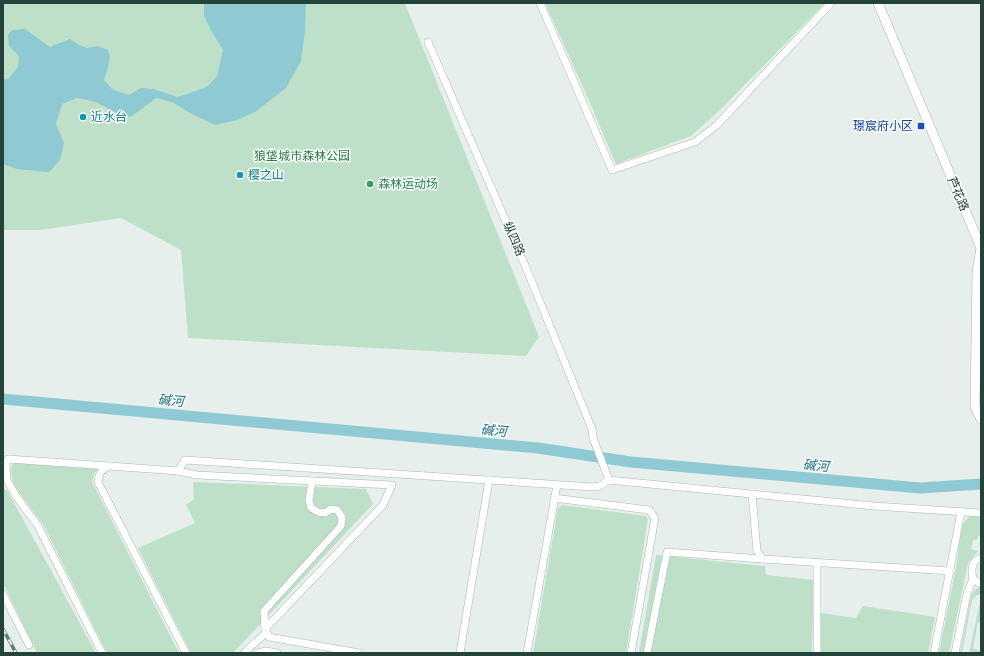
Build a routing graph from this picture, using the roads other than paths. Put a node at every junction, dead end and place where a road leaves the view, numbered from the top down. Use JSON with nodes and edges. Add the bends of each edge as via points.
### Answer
{"nodes":[{"id":1,"x":540,"y":3,"type":"edge"},
{"id":2,"x":831,"y":3,"type":"edge"},
{"id":3,"x":878,"y":3,"type":"edge"},
{"id":4,"x":428,"y":42,"type":"dead end"},
{"id":5,"x":981,"y":419,"type":"edge"},
{"id":6,"x":6,"y":459,"type":"edge"},
{"id":7,"x":109,"y":466,"type":"junction"},
{"id":8,"x":178,"y":471,"type":"junction"},
{"id":9,"x":489,"y":480,"type":"junction"},
{"id":10,"x":609,"y":480,"type":"junction"},
{"id":11,"x":312,"y":481,"type":"junction"},
{"id":12,"x":6,"y":484,"type":"edge"},
{"id":13,"x":557,"y":485,"type":"junction"},
{"id":14,"x":752,"y":494,"type":"junction"},
{"id":15,"x":554,"y":498,"type":"junction"},
{"id":16,"x":961,"y":512,"type":"junction"},
{"id":17,"x":981,"y":513,"type":"edge"},
{"id":18,"x":981,"y":558,"type":"edge"},
{"id":19,"x":763,"y":559,"type":"junction"},
{"id":20,"x":817,"y":562,"type":"junction"},
{"id":21,"x":950,"y":571,"type":"junction"},
{"id":22,"x":973,"y":579,"type":"junction"},
{"id":23,"x":981,"y":583,"type":"edge"},
{"id":24,"x":3,"y":594,"type":"edge"},
{"id":25,"x":266,"y":631,"type":"junction"},
{"id":26,"x":29,"y":646,"type":"dead end"},
{"id":27,"x":102,"y":653,"type":"edge"},
{"id":28,"x":186,"y":653,"type":"edge"},
{"id":29,"x":244,"y":653,"type":"edge"},
{"id":30,"x":258,"y":653,"type":"edge"},
{"id":31,"x":277,"y":653,"type":"edge"},
{"id":32,"x":359,"y":653,"type":"edge"},
{"id":33,"x":460,"y":653,"type":"edge"},
{"id":34,"x":527,"y":653,"type":"edge"},
{"id":35,"x":631,"y":653,"type":"edge"},
{"id":36,"x":647,"y":653,"type":"edge"},
{"id":37,"x":817,"y":653,"type":"edge"},
{"id":38,"x":934,"y":653,"type":"edge"},
{"id":39,"x":955,"y":653,"type":"edge"}],
"edges":[{"from":1,"to":2,"type":"street","via":[[612,170],[695,142],[717,125]]},
{"from":3,"to":5,"type":"street","name":"芦花路","via":[[981,248],[977,272],[975,407]]},
{"from":4,"to":10,"type":"street","name":"纵四路","via":[[527,270],[592,429]]},
{"from":6,"to":7,"type":"street"},
{"from":6,"to":12,"type":"street"},
{"from":7,"to":8,"type":"street"},
{"from":7,"to":28,"type":"street","via":[[101,471],[98,482]]},
{"from":8,"to":9,"type":"street","via":[[185,460]]},
{"from":8,"to":11,"type":"street","via":[[197,475]]},
{"from":9,"to":13,"type":"street"},
{"from":9,"to":33,"type":"street"},
{"from":10,"to":13,"type":"street","via":[[600,486],[592,487]]},
{"from":10,"to":14,"type":"street"},
{"from":11,"to":25,"type":"street","via":[[309,500],[311,508],[325,513],[331,509],[337,510],[342,517],[341,526],[264,611]]},
{"from":11,"to":25,"type":"street","via":[[392,485],[383,505]]},
{"from":12,"to":27,"type":"street","via":[[38,526]]},
{"from":13,"to":15,"type":"street"},
{"from":14,"to":16,"type":"street"},
{"from":14,"to":19,"type":"street","via":[[757,551]]},
{"from":15,"to":34,"type":"street"},
{"from":15,"to":35,"type":"street","via":[[649,510],[655,518]]},
{"from":16,"to":17,"type":"street"},
{"from":16,"to":21,"type":"street"},
{"from":18,"to":22,"type":"street","via":[[974,562]]},
{"from":19,"to":20,"type":"street"},
{"from":19,"to":36,"type":"street","via":[[667,552]]},
{"from":20,"to":21,"type":"street"},
{"from":20,"to":37,"type":"street"},
{"from":21,"to":38,"type":"street"},
{"from":22,"to":23,"type":"street"},
{"from":22,"to":39,"type":"street","via":[[967,594]]},
{"from":24,"to":26,"type":"street"},
{"from":25,"to":29,"type":"street"},
{"from":25,"to":32,"type":"street","via":[[269,636]]},
{"from":30,"to":31,"type":"street"}]}
